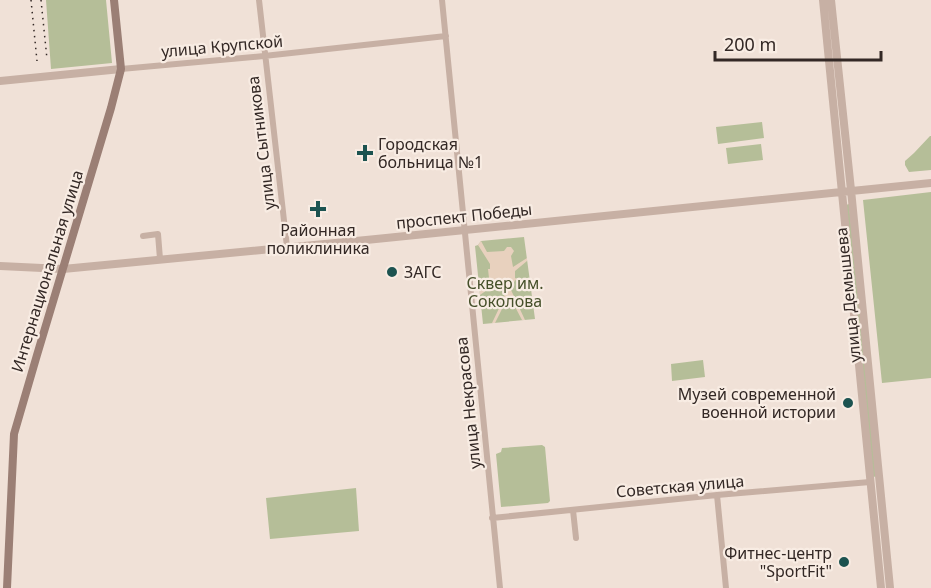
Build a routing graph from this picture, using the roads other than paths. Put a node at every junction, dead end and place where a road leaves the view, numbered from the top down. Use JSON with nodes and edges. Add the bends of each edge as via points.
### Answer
{"nodes":[{"id":1,"x":114,"y":0,"type":"edge"},
{"id":2,"x":259,"y":0,"type":"edge"},
{"id":3,"x":442,"y":0,"type":"edge"},
{"id":4,"x":823,"y":0,"type":"edge"},
{"id":5,"x":831,"y":0,"type":"edge"},
{"id":6,"x":446,"y":36,"type":"junction"},
{"id":7,"x":264,"y":56,"type":"junction"},
{"id":8,"x":121,"y":69,"type":"junction"},
{"id":9,"x":0,"y":81,"type":"edge"},
{"id":10,"x":931,"y":183,"type":"edge"},
{"id":11,"x":851,"y":190,"type":"junction"},
{"id":12,"x":842,"y":191,"type":"junction"},
{"id":13,"x":464,"y":229,"type":"junction"},
{"id":14,"x":143,"y":236,"type":"dead end"},
{"id":15,"x":286,"y":247,"type":"junction"},
{"id":16,"x":160,"y":259,"type":"junction"},
{"id":17,"x":0,"y":266,"type":"edge"},
{"id":18,"x":63,"y":269,"type":"junction"},
{"id":19,"x":879,"y":480,"type":"junction"},
{"id":20,"x":870,"y":482,"type":"junction"},
{"id":21,"x":717,"y":495,"type":"junction"},
{"id":22,"x":573,"y":510,"type":"junction"},
{"id":23,"x":492,"y":518,"type":"junction"},
{"id":24,"x":576,"y":538,"type":"dead end"},
{"id":25,"x":7,"y":588,"type":"edge"},
{"id":26,"x":500,"y":588,"type":"edge"},
{"id":27,"x":726,"y":588,"type":"edge"},
{"id":28,"x":881,"y":588,"type":"edge"},
{"id":29,"x":890,"y":588,"type":"edge"}],
"edges":[{"from":1,"to":8,"type":"main road","name":"Интернациональная улица"},
{"from":2,"to":7,"type":"street","name":"улица Сытникова"},
{"from":3,"to":6,"type":"street","name":"улица Некрасова"},
{"from":4,"to":12,"type":"street","name":"улица Демышева"},
{"from":5,"to":11,"type":"street","name":"улица Демышева"},
{"from":6,"to":7,"type":"street","name":"улица Крупской"},
{"from":6,"to":13,"type":"street","name":"улица Некрасова"},
{"from":7,"to":8,"type":"street","name":"улица Крупской"},
{"from":7,"to":15,"type":"street","name":"улица Сытникова"},
{"from":8,"to":9,"type":"street","name":"улица Крупской"},
{"from":8,"to":18,"type":"main road","name":"Интернациональная улица"},
{"from":10,"to":11,"type":"street","name":"проспект Победы"},
{"from":11,"to":12,"type":"street","name":"проспект Победы"},
{"from":11,"to":19,"type":"street","name":"улица Демышева"},
{"from":12,"to":13,"type":"street","name":"проспект Победы"},
{"from":12,"to":20,"type":"street","name":"улица Демышева"},
{"from":13,"to":15,"type":"street","name":"проспект Победы"},
{"from":13,"to":23,"type":"street","name":"улица Некрасова"},
{"from":14,"to":16,"type":"street","via":[[159,234]]},
{"from":15,"to":16,"type":"street","name":"проспект Победы"},
{"from":16,"to":18,"type":"street","name":"проспект Победы"},
{"from":17,"to":18,"type":"street","name":"проспект Победы"},
{"from":18,"to":25,"type":"main road","name":"Интернациональная улица","via":[[15,434]]},
{"from":19,"to":20,"type":"street"},
{"from":19,"to":29,"type":"street","name":"улица Демышева"},
{"from":20,"to":21,"type":"street","name":"Советская улица"},
{"from":20,"to":28,"type":"street","name":"улица Демышева"},
{"from":21,"to":22,"type":"street","name":"Советская улица"},
{"from":21,"to":27,"type":"street"},
{"from":22,"to":23,"type":"street","name":"Советская улица"},
{"from":22,"to":24,"type":"street"},
{"from":23,"to":26,"type":"street","name":"улица Некрасова"}]}
